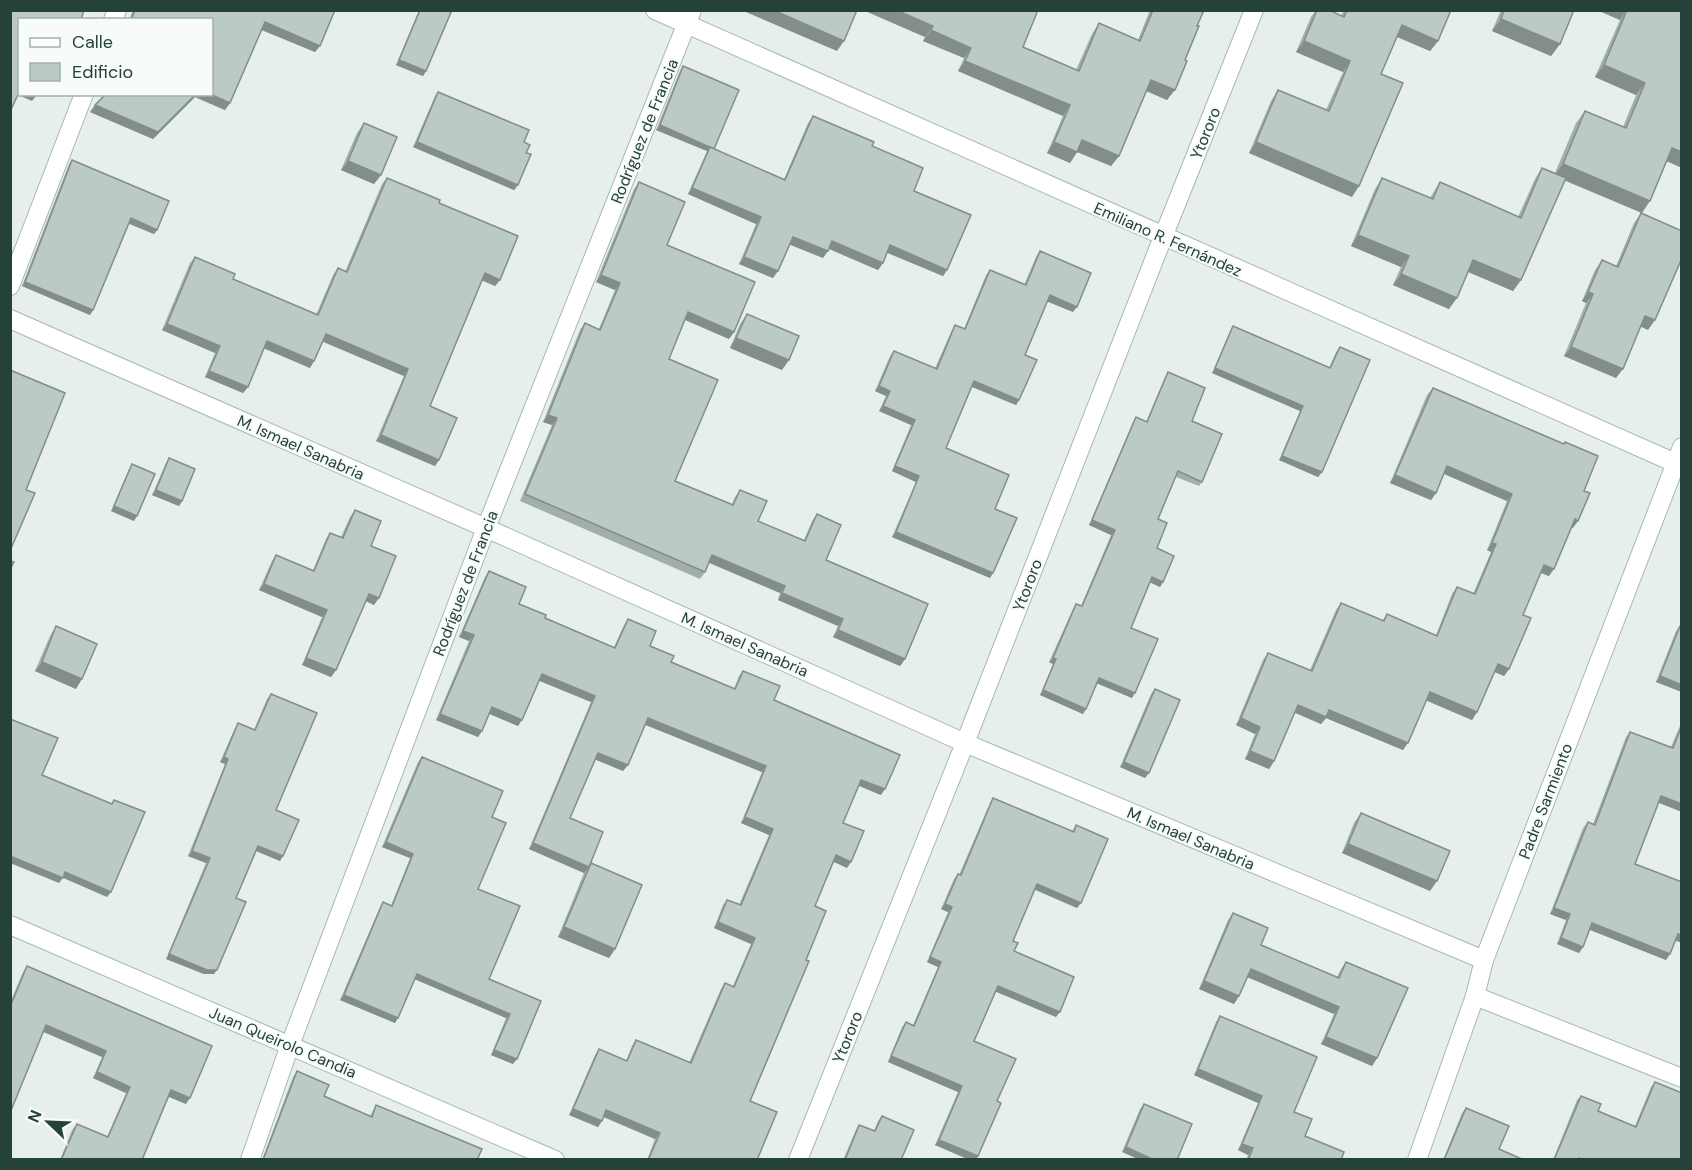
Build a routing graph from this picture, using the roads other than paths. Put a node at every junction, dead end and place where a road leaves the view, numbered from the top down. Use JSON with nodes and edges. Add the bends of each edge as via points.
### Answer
{"nodes":[{"id":1,"x":655,"y":10,"type":"edge"},
{"id":2,"x":1254,"y":10,"type":"edge"},
{"id":3,"x":689,"y":17,"type":"edge"},
{"id":4,"x":83,"y":96,"type":"edge"},
{"id":5,"x":1163,"y":237,"type":"junction"},
{"id":6,"x":10,"y":286,"type":"edge"},
{"id":7,"x":10,"y":319,"type":"edge"},
{"id":8,"x":1679,"y":459,"type":"edge"},
{"id":9,"x":486,"y":528,"type":"junction"},
{"id":10,"x":965,"y":743,"type":"junction"},
{"id":11,"x":10,"y":925,"type":"edge"},
{"id":12,"x":1484,"y":960,"type":"junction"},
{"id":13,"x":1474,"y":996,"type":"junction"},
{"id":14,"x":290,"y":1045,"type":"junction"},
{"id":15,"x":1682,"y":1078,"type":"edge"},
{"id":16,"x":250,"y":1160,"type":"edge"},
{"id":17,"x":555,"y":1160,"type":"edge"},
{"id":18,"x":798,"y":1160,"type":"edge"},
{"id":19,"x":1417,"y":1160,"type":"edge"}],
"edges":[{"from":1,"to":3,"type":"street","name":"Emiliano R. Fernández"},
{"from":2,"to":5,"type":"street","name":"Ytororo"},
{"from":3,"to":5,"type":"street","name":"Emiliano R. Fernández"},
{"from":3,"to":9,"type":"street","name":"Rodríguez de Francia"},
{"from":4,"to":6,"type":"street"},
{"from":5,"to":8,"type":"street","name":"Emiliano R. Fernández"},
{"from":5,"to":10,"type":"street","name":"Ytororo"},
{"from":7,"to":9,"type":"street","name":"M. Ismael Sanabria"},
{"from":8,"to":12,"type":"street","name":"Padre Sarmiento"},
{"from":9,"to":10,"type":"street","name":"M. Ismael Sanabria"},
{"from":9,"to":14,"type":"street","name":"Rodríguez de Francia"},
{"from":10,"to":12,"type":"street","name":"M. Ismael Sanabria"},
{"from":10,"to":18,"type":"street","name":"Ytororo"},
{"from":11,"to":14,"type":"street","name":"Juan Queirolo Candia"},
{"from":12,"to":13,"type":"street","name":"Padre Sarmiento"},
{"from":13,"to":15,"type":"street"},
{"from":13,"to":19,"type":"street","name":"Padre Sarmiento"},
{"from":14,"to":16,"type":"street","name":"Rodríguez de Francia"},
{"from":14,"to":17,"type":"street","name":"Juan Queirolo Candia"}]}
